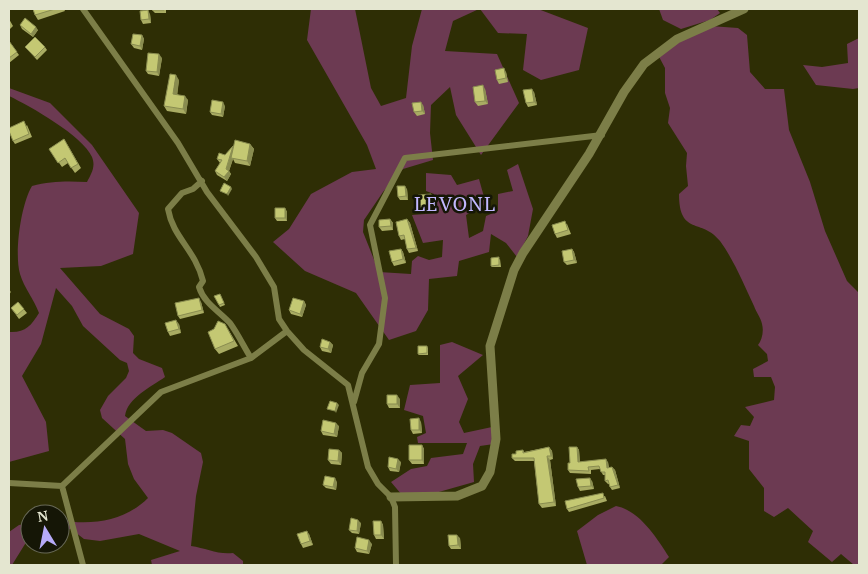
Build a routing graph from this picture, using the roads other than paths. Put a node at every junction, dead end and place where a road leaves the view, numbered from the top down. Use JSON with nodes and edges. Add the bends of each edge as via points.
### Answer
{"nodes":[{"id":1,"x":83,"y":9,"type":"edge"},
{"id":2,"x":744,"y":9,"type":"edge"},
{"id":3,"x":602,"y":135,"type":"junction"},
{"id":4,"x":202,"y":181,"type":"junction"},
{"id":5,"x":287,"y":331,"type":"junction"},
{"id":6,"x":250,"y":358,"type":"junction"},
{"id":7,"x":353,"y":403,"type":"junction"},
{"id":8,"x":9,"y":483,"type":"edge"},
{"id":9,"x":62,"y":486,"type":"junction"},
{"id":10,"x":391,"y":497,"type":"junction"},
{"id":11,"x":84,"y":565,"type":"edge"},
{"id":12,"x":396,"y":565,"type":"edge"}],
"edges":[{"from":1,"to":4,"type":"street"},
{"from":2,"to":3,"type":"street","via":[[677,39],[644,64],[624,92]]},
{"from":3,"to":7,"type":"street","via":[[405,158],[370,225],[385,298],[379,344],[362,373]]},
{"from":3,"to":10,"type":"street","via":[[512,274],[490,346],[496,439],[490,472],[482,486],[457,496]]},
{"from":4,"to":5,"type":"street","via":[[274,287],[279,318]]},
{"from":4,"to":6,"type":"street","via":[[182,193],[168,209],[170,218],[173,228],[198,264],[201,295],[229,322]]},
{"from":5,"to":6,"type":"street"},
{"from":5,"to":7,"type":"street","via":[[304,350],[342,378]]},
{"from":6,"to":9,"type":"street","via":[[161,392]]},
{"from":7,"to":10,"type":"street","via":[[368,467]]},
{"from":8,"to":9,"type":"street"},
{"from":9,"to":11,"type":"street"},
{"from":10,"to":12,"type":"street","via":[[395,515]]}]}
